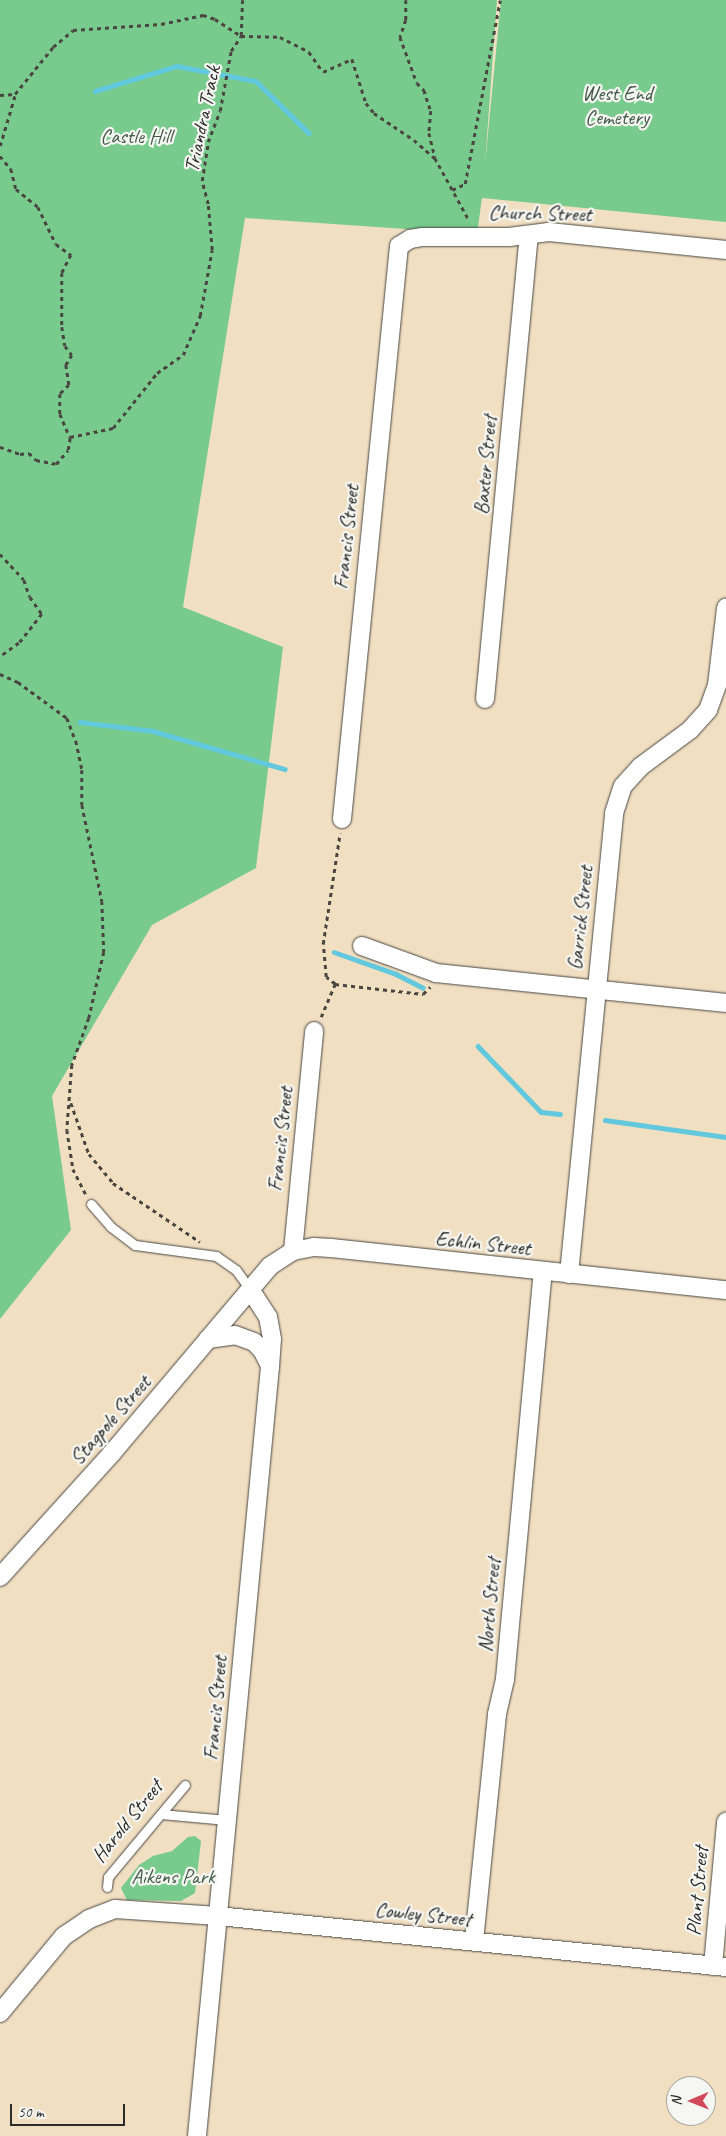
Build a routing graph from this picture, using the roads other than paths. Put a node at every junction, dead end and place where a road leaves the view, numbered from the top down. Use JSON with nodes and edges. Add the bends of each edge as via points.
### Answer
{"nodes":[{"id":1,"x":529,"y":234,"type":"junction"},
{"id":2,"x":726,"y":250,"type":"edge"},
{"id":3,"x":396,"y":259,"type":"joint"},
{"id":4,"x":726,"y":608,"type":"edge"},
{"id":5,"x":485,"y":699,"type":"dead end"},
{"id":6,"x":342,"y":819,"type":"road end"},
{"id":7,"x":362,"y":946,"type":"dead end"},
{"id":8,"x":595,"y":990,"type":"junction"},
{"id":9,"x":726,"y":1003,"type":"edge"},
{"id":10,"x":314,"y":1032,"type":"road end"},
{"id":11,"x":91,"y":1204,"type":"road end"},
{"id":12,"x":293,"y":1251,"type":"junction"},
{"id":13,"x":543,"y":1272,"type":"junction"},
{"id":14,"x":569,"y":1274,"type":"junction"},
{"id":15,"x":250,"y":1289,"type":"junction"},
{"id":16,"x":726,"y":1290,"type":"edge"},
{"id":17,"x":208,"y":1339,"type":"junction"},
{"id":18,"x":270,"y":1367,"type":"junction"},
{"id":19,"x":0,"y":1577,"type":"edge"},
{"id":20,"x":185,"y":1785,"type":"dead end"},
{"id":21,"x":161,"y":1814,"type":"junction"},
{"id":22,"x":227,"y":1820,"type":"junction"},
{"id":23,"x":726,"y":1822,"type":"edge"},
{"id":24,"x":107,"y":1886,"type":"dead end"},
{"id":25,"x":218,"y":1916,"type":"junction"},
{"id":26,"x":474,"y":1941,"type":"junction"},
{"id":27,"x":719,"y":1966,"type":"edge"},
{"id":28,"x":0,"y":2013,"type":"edge"},
{"id":29,"x":197,"y":2136,"type":"edge"}],
"edges":[{"from":1,"to":2,"type":"street","name":"Church Street","via":[[549,232]]},
{"from":1,"to":3,"type":"street","name":"Church Street","via":[[410,239],[399,246]]},
{"from":1,"to":5,"type":"street","name":"Baxter Street"},
{"from":3,"to":6,"type":"street","name":"Francis Street"},
{"from":4,"to":8,"type":"street","name":"Garrick Street","via":[[717,685],[708,710],[690,730],[640,767],[623,786],[614,813],[610,842]]},
{"from":7,"to":8,"type":"street","via":[[436,973]]},
{"from":8,"to":9,"type":"street"},
{"from":8,"to":14,"type":"street","name":"Garrick Street"},
{"from":10,"to":12,"type":"street","name":"Francis Street"},
{"from":11,"to":15,"type":"lane","via":[[111,1227],[135,1245],[216,1256],[236,1270]]},
{"from":12,"to":13,"type":"street","name":"Echlin Street","via":[[331,1248]]},
{"from":12,"to":15,"type":"street","name":"Echlin Street","via":[[270,1266]]},
{"from":13,"to":14,"type":"street","name":"Echlin Street"},
{"from":13,"to":26,"type":"street","name":"North Street","via":[[505,1679],[497,1714]]},
{"from":14,"to":16,"type":"street","name":"Echlin Street"},
{"from":15,"to":17,"type":"street","name":"Stagpole Street"},
{"from":15,"to":18,"type":"street","name":"Francis Street","via":[[268,1317],[272,1339]]},
{"from":17,"to":18,"type":"street","via":[[235,1335],[254,1342]]},
{"from":17,"to":19,"type":"street","name":"Stagpole Street","via":[[112,1453]]},
{"from":18,"to":22,"type":"street","name":"Francis Street"},
{"from":20,"to":21,"type":"lane","name":"Harold Street"},
{"from":21,"to":22,"type":"lane"},
{"from":21,"to":24,"type":"lane","name":"Harold Street","via":[[108,1877]]},
{"from":22,"to":25,"type":"street","name":"Francis Street"},
{"from":23,"to":27,"type":"street","name":"Plant Street"},
{"from":25,"to":26,"type":"street","name":"Cowley Street"},
{"from":25,"to":28,"type":"street","name":"Cowley Street","via":[[115,1909],[88,1919],[70,1931]]},
{"from":25,"to":29,"type":"street","name":"Francis Street"},
{"from":26,"to":27,"type":"street","name":"Cowley Street"}]}
